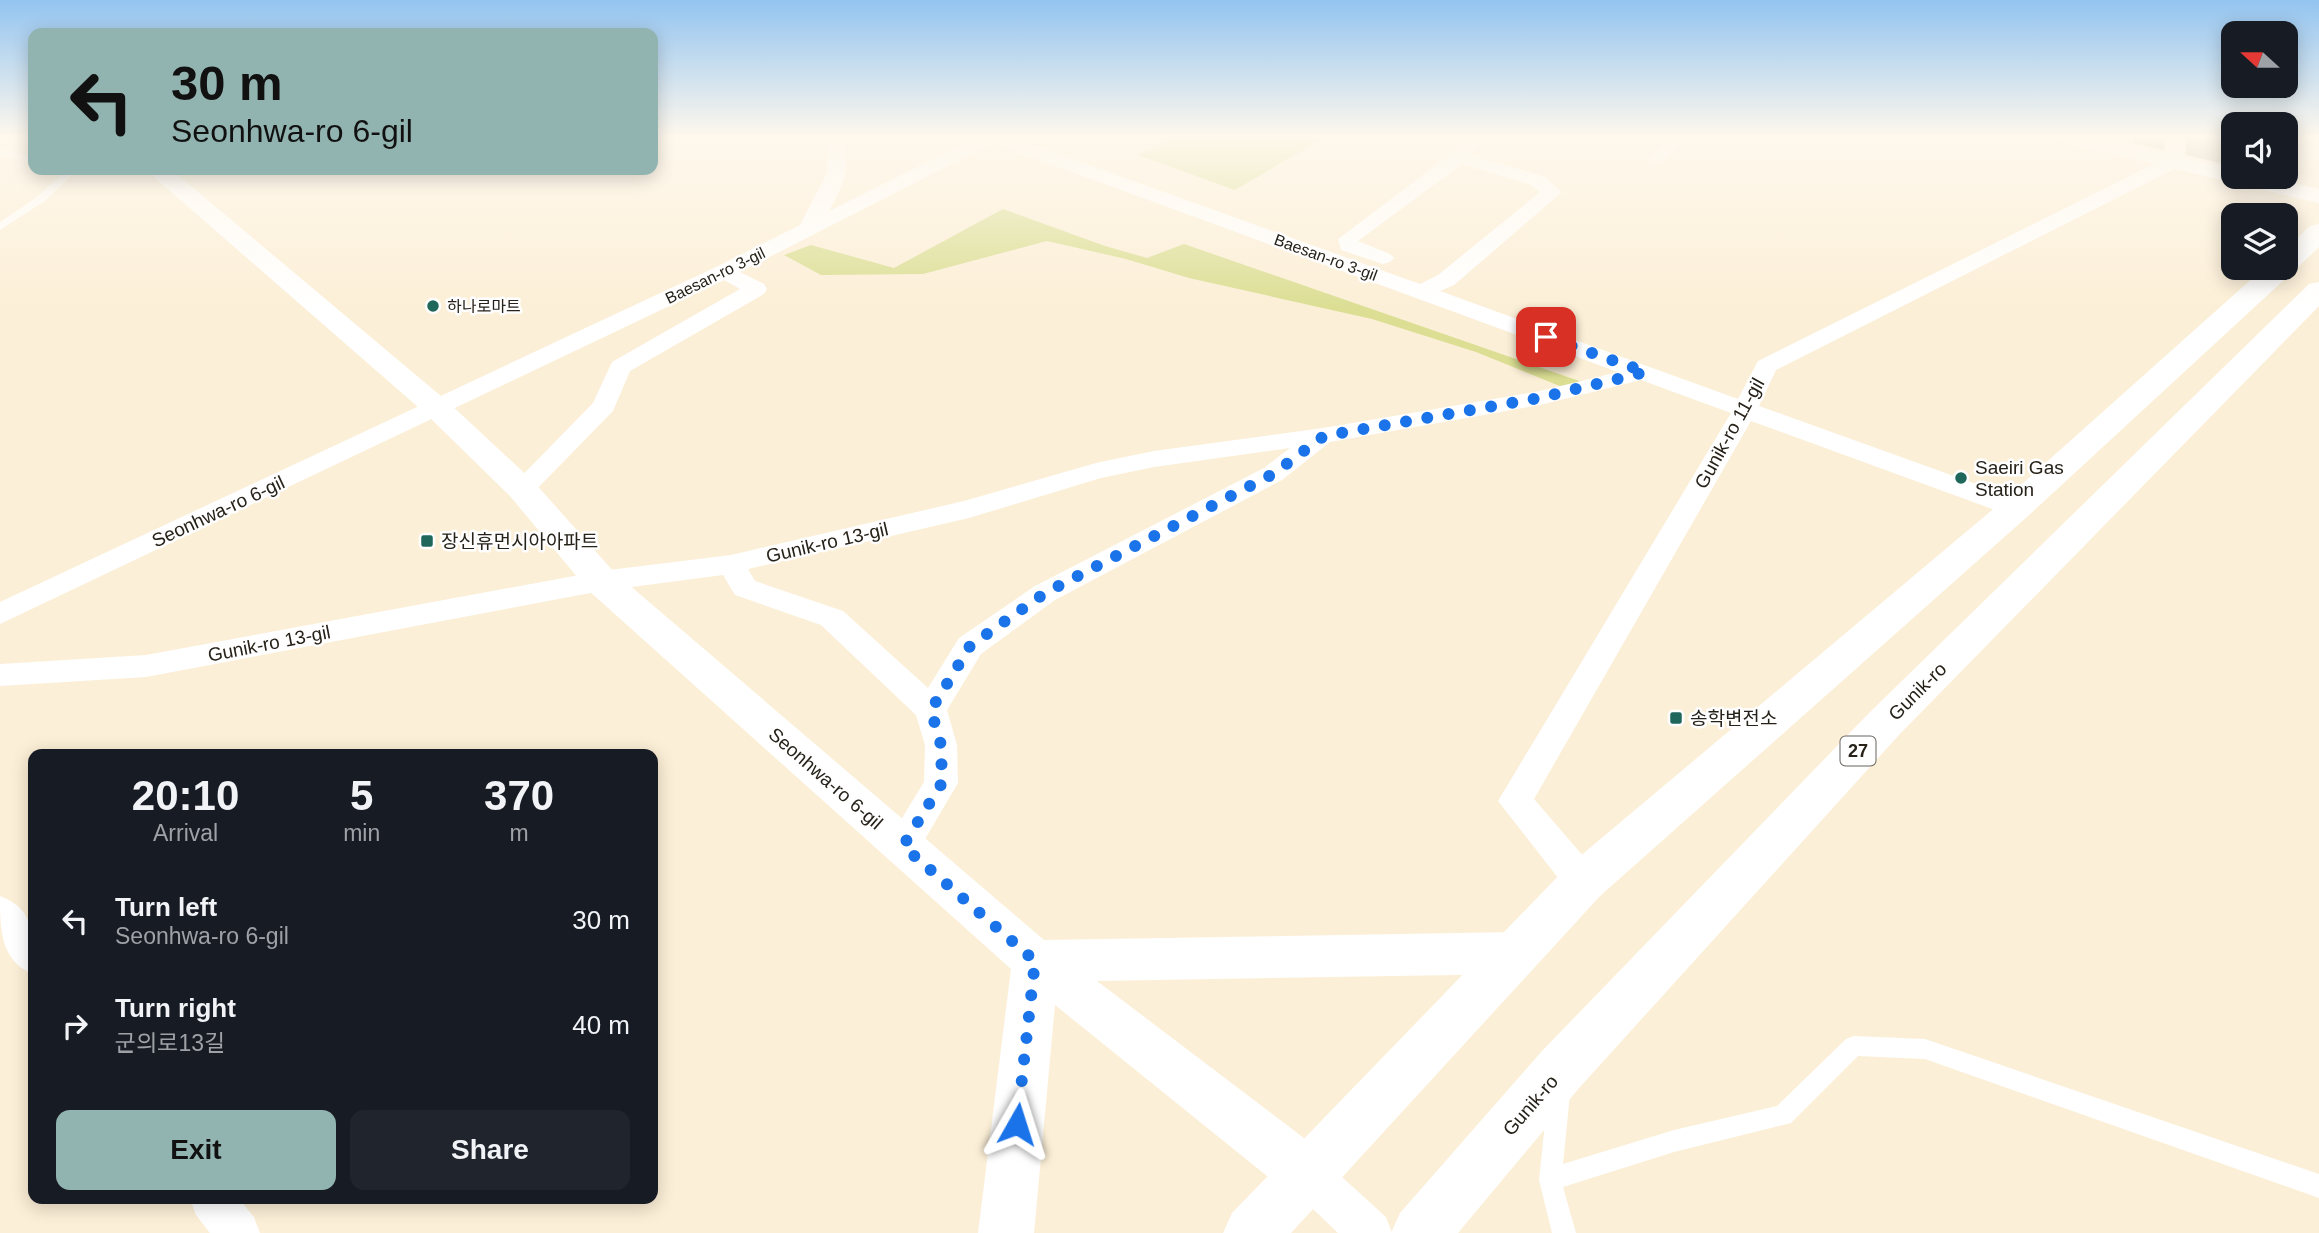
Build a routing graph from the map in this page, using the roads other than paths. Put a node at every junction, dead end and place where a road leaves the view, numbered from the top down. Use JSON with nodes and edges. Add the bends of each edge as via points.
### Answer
{"nodes":[{"id":1,"x":46,"y":195,"type":"edge"},
{"id":2,"x":187,"y":195,"type":"edge"},
{"id":3,"x":828,"y":195,"type":"edge"},
{"id":4,"x":877,"y":195,"type":"edge"},
{"id":5,"x":1152,"y":195,"type":"edge"},
{"id":6,"x":1408,"y":195,"type":"edge"},
{"id":7,"x":1549,"y":195,"type":"edge"},
{"id":8,"x":2088,"y":195,"type":"edge"},
{"id":9,"x":0,"y":227,"type":"edge"},
{"id":10,"x":809,"y":228,"type":"junction"},
{"id":11,"x":2319,"y":232,"type":"edge"},
{"id":12,"x":2298,"y":252,"type":"edge"},
{"id":13,"x":724,"y":272,"type":"junction"},
{"id":14,"x":1446,"y":280,"type":"junction"},
{"id":15,"x":2267,"y":280,"type":"edge"},
{"id":16,"x":2319,"y":290,"type":"edge"},
{"id":17,"x":1421,"y":292,"type":"junction"},
{"id":18,"x":1646,"y":372,"type":"junction"},
{"id":19,"x":436,"y":408,"type":"junction"},
{"id":20,"x":1746,"y":408,"type":"junction"},
{"id":21,"x":1324,"y":436,"type":"junction"},
{"id":22,"x":523,"y":489,"type":"junction"},
{"id":23,"x":2016,"y":509,"type":"junction"},
{"id":24,"x":731,"y":564,"type":"junction"},
{"id":25,"x":601,"y":581,"type":"junction"},
{"id":26,"x":0,"y":614,"type":"edge"},
{"id":27,"x":0,"y":675,"type":"edge"},
{"id":28,"x":931,"y":710,"type":"junction"},
{"id":29,"x":903,"y":846,"type":"junction"},
{"id":30,"x":1583,"y":882,"type":"junction"},
{"id":31,"x":0,"y":912,"type":"edge"},
{"id":32,"x":28,"y":950,"type":"edge"},
{"id":33,"x":1516,"y":953,"type":"junction"},
{"id":34,"x":1035,"y":961,"type":"junction"},
{"id":35,"x":1561,"y":1069,"type":"junction"},
{"id":36,"x":1306,"y":1172,"type":"junction"},
{"id":37,"x":1550,"y":1180,"type":"junction"},
{"id":38,"x":2319,"y":1186,"type":"edge"},
{"id":39,"x":216,"y":1204,"type":"edge"},
{"id":40,"x":238,"y":1233,"type":"edge"},
{"id":41,"x":1006,"y":1233,"type":"edge"},
{"id":42,"x":1252,"y":1233,"type":"edge"},
{"id":43,"x":1370,"y":1233,"type":"edge"},
{"id":44,"x":1420,"y":1233,"type":"edge"},
{"id":45,"x":1564,"y":1233,"type":"edge"}],
"edges":[{"from":1,"to":9,"type":"lane"},
{"from":2,"to":19,"type":"street","name":"Seonhwa-ro 6-gil"},
{"from":3,"to":10,"type":"street"},
{"from":4,"to":10,"type":"street","name":"Baesan-ro 3-gil"},
{"from":5,"to":17,"type":"street","name":"Baesan-ro 3-gil"},
{"from":6,"to":14,"type":"street","name":"Baesan-ro 3-gil","via":[[1348,239],[1348,246]]},
{"from":7,"to":14,"type":"street"},
{"from":8,"to":20,"type":"street","name":"Gunik-ro 11-gil","via":[[1766,366]]},
{"from":10,"to":13,"type":"street","name":"Baesan-ro 3-gil"},
{"from":11,"to":12,"type":"main road"},
{"from":13,"to":19,"type":"street","name":"Baesan-ro 3-gil"},
{"from":13,"to":22,"type":"street","via":[[756,289],[620,367],[604,406]]},
{"from":14,"to":17,"type":"street"},
{"from":15,"to":23,"type":"main road"},
{"from":16,"to":35,"type":"main road","name":"Gunik-ro","number":"27","via":[[1883,724]]},
{"from":17,"to":18,"type":"street","name":"Baesan-ro 3-gil"},
{"from":18,"to":20,"type":"street","name":"Baesan-ro 3-gil"},
{"from":18,"to":21,"type":"street","name":"Gunik-ro 13-gil","via":[[1539,398]]},
{"from":19,"to":22,"type":"street","name":"Seonhwa-ro 6-gil"},
{"from":19,"to":26,"type":"street","name":"Seonhwa-ro 6-gil"},
{"from":20,"to":23,"type":"street"},
{"from":20,"to":30,"type":"street","name":"Gunik-ro 11-gil","via":[[1515,801]]},
{"from":21,"to":24,"type":"street","name":"Gunik-ro 13-gil","via":[[1154,458],[969,509]]},
{"from":21,"to":28,"type":"street","via":[[1273,474],[1045,593],[970,646]]},
{"from":22,"to":25,"type":"street","name":"Seonhwa-ro 6-gil"},
{"from":23,"to":30,"type":"main road"},
{"from":24,"to":25,"type":"street","name":"Gunik-ro 13-gil"},
{"from":24,"to":28,"type":"street","via":[[745,589],[832,618]]},
{"from":25,"to":27,"type":"street","name":"Gunik-ro 13-gil","via":[[146,666]]},
{"from":25,"to":29,"type":"street","name":"Seonhwa-ro 6-gil"},
{"from":28,"to":29,"type":"street","via":[[941,745],[942,783]]},
{"from":29,"to":34,"type":"street","name":"Seonhwa-ro 6-gil"},
{"from":30,"to":33,"type":"main road"},
{"from":31,"to":32,"type":"street"},
{"from":33,"to":34,"type":"street"},
{"from":33,"to":36,"type":"main road"},
{"from":34,"to":36,"type":"street","name":"Seonhwa-ro 6-gil"},
{"from":34,"to":41,"type":"street"},
{"from":35,"to":37,"type":"lane"},
{"from":35,"to":44,"type":"main road","name":"Gunik-ro","number":"27"},
{"from":36,"to":42,"type":"main road"},
{"from":36,"to":43,"type":"street"},
{"from":37,"to":38,"type":"lane","via":[[1783,1115],[1854,1046],[1925,1049]]},
{"from":37,"to":45,"type":"lane"},
{"from":39,"to":40,"type":"street"}]}
